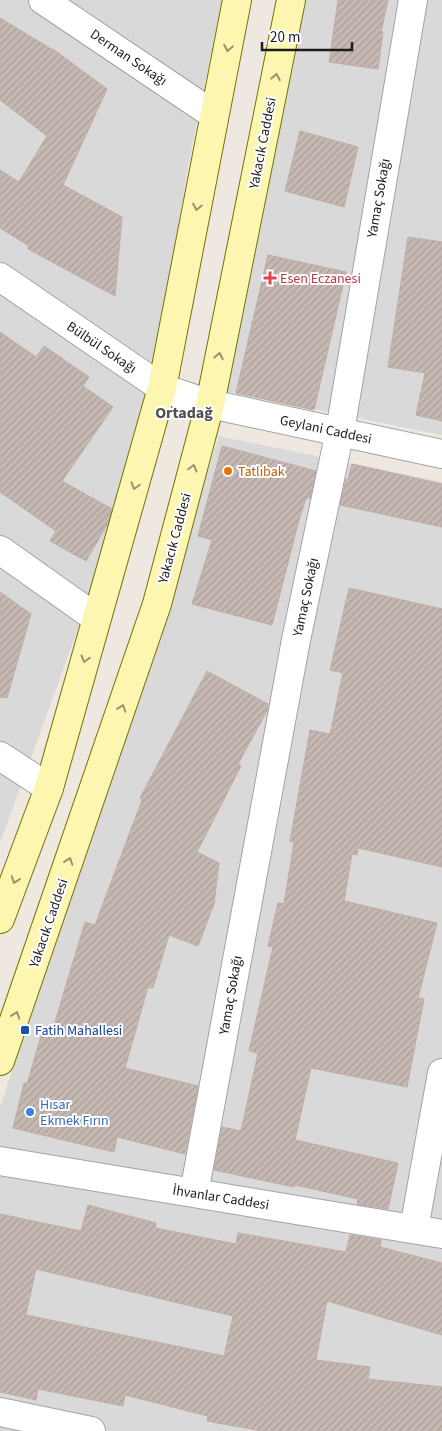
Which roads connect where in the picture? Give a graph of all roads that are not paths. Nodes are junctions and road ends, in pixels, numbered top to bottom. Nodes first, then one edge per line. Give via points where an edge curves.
1 (43, 0) edge
2 (237, 0) edge
3 (291, 0) edge
4 (413, 0) edge
5 (214, 115) junction
6 (0, 277) edge
7 (162, 388) junction
8 (210, 404) junction
9 (340, 432) junction
10 (442, 454) edge
11 (0, 550) edge
12 (96, 618) junction
13 (0, 756) edge
14 (48, 788) junction
15 (0, 919) edge
16 (0, 1061) edge
17 (442, 1073) edge
18 (0, 1161) edge
19 (194, 1192) junction
20 (414, 1229) junction
21 (442, 1234) edge
22 (0, 1412) edge
23 (91, 1431) edge

1 - 5 street, Derman Sokağı
2 -> 5 main road
8 -> 3 main road, Yakacık Caddesi
4 - 9 street, Yamaç Sokağı
5 -> 7 main road
6 - 7 street, Bülbül Sokağı
7 - 8 street, Bülbül Sokağı
7 -> 12 main road
8 - 9 street, Geylani Caddesi
16 -> 8 main road, Yakacık Caddesi via 157,604
9 - 10 street, Geylani Caddesi
9 - 19 street, Yamaç Sokağı via 292,660
11 - 12 street
12 -> 14 main road
13 - 14 street
14 -> 15 main road
17 - 20 street
18 - 19 street, İhvanlar Caddesi
19 - 20 street, İhvanlar Caddesi
20 - 21 street, İhvanlar Caddesi
22 - 23 street

